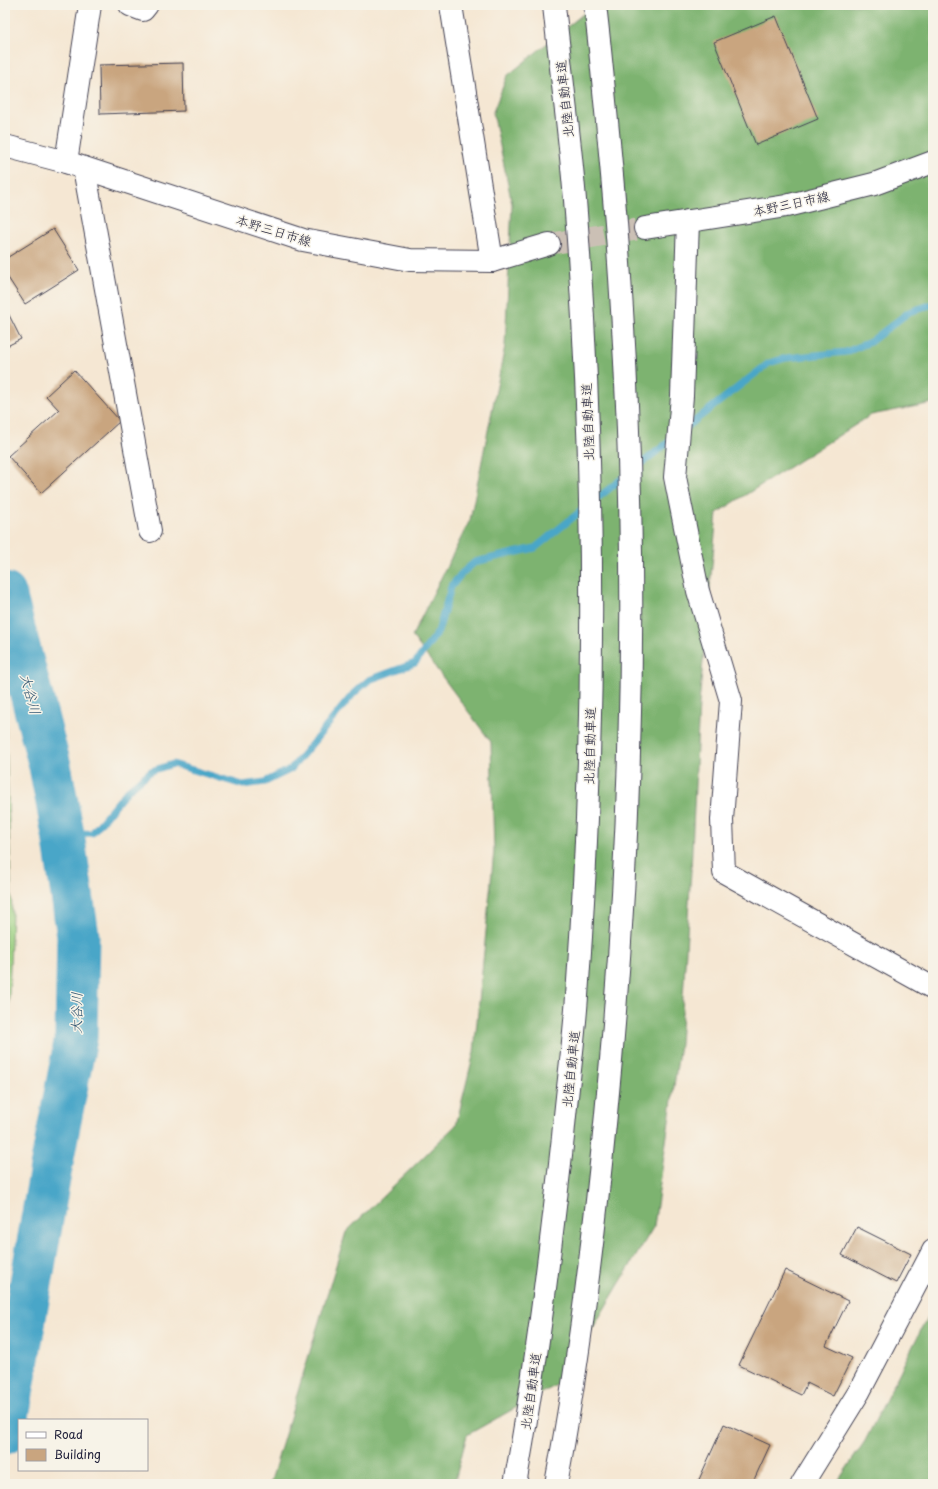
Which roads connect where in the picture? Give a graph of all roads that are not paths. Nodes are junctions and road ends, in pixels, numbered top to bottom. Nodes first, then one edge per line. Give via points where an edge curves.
1 (90, 5) edge
2 (130, 5) edge
3 (147, 5) edge
4 (451, 5) edge
5 (554, 5) edge
6 (595, 5) edge
7 (5, 146) edge
8 (933, 162) edge
9 (75, 165) junction
10 (688, 221) junction
11 (645, 228) tunnel mouth
12 (549, 244) tunnel mouth
13 (492, 262) junction
14 (150, 531) dead end
15 (933, 988) edge
16 (933, 1251) edge
17 (515, 1484) edge
18 (556, 1484) edge
19 (802, 1484) edge

1 - 9 main road
2 - 3 main road via 143,10
4 - 13 main road
5 - 17 main road, 北陸自動車道 via 576,211 588,410 591,613 588,802 577,997 554,1214 528,1413
6 - 18 main road via 616,212 628,411 632,606 628,804 616,1011 597,1206 570,1407
7 - 9 main road, 本野三日市線
8 - 10 main road, 本野三日市線 via 874,184 786,206
9 - 13 main road, 本野三日市線 via 303,240 410,260
9 - 14 main road
10 - 11 main road, 本野三日市線
10 - 15 main road via 682,396 675,477 698,591 731,701 722,820 724,872
12 - 13 main road, 本野三日市線
16 - 19 main road via 859,1392

